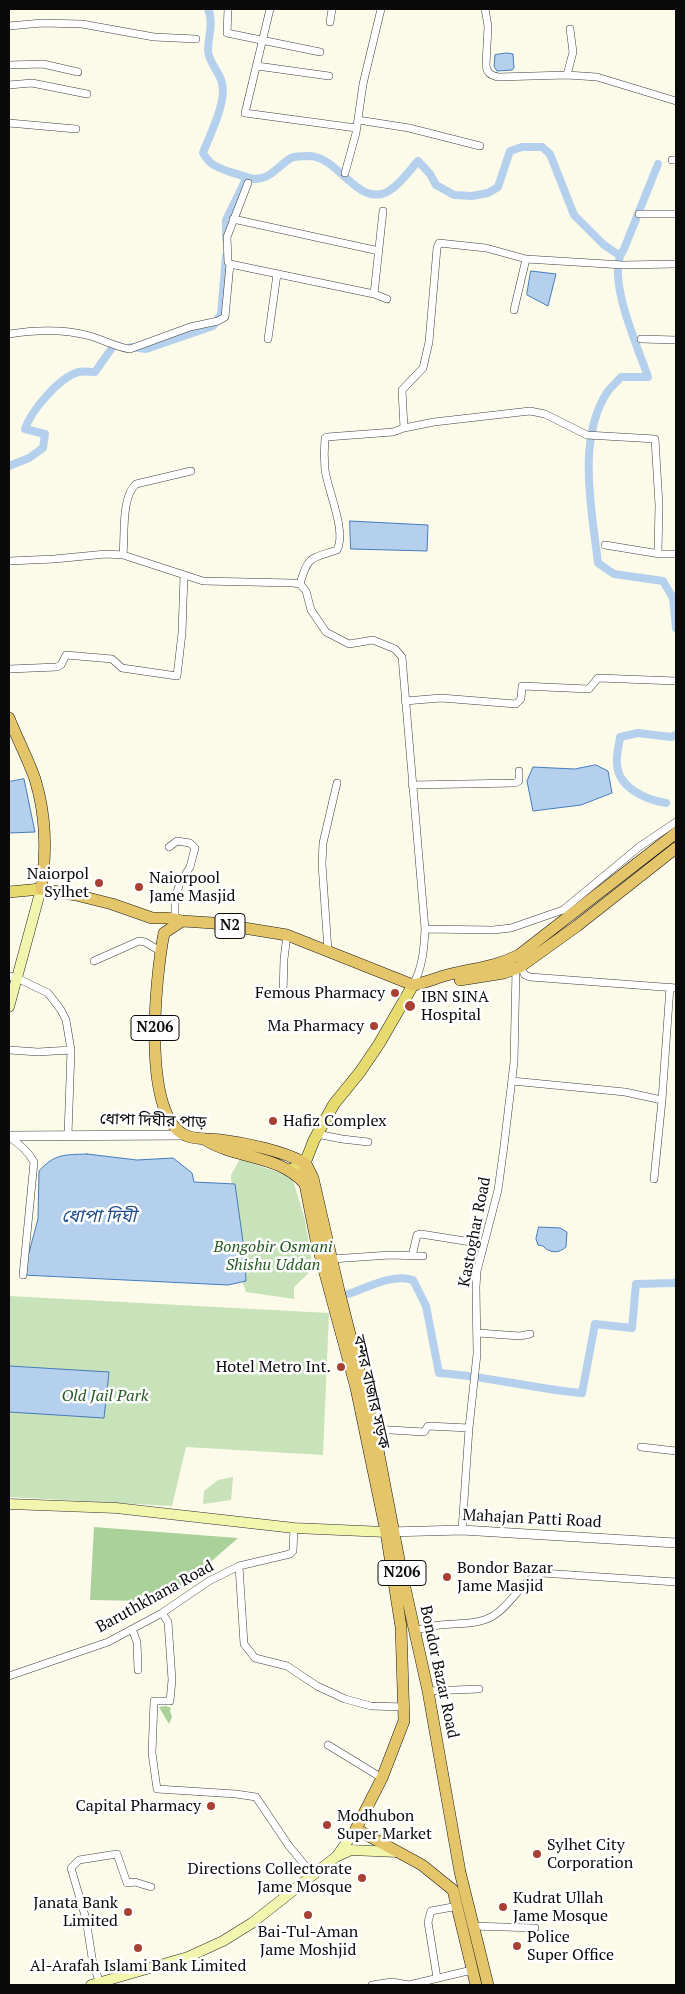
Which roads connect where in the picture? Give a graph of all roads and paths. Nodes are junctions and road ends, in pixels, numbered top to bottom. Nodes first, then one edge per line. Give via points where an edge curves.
1 (228, 9) edge
2 (270, 9) edge
3 (332, 9) edge
4 (381, 9) edge
5 (485, 9) edge
6 (330, 22) dead end
7 (9, 26) edge
8 (570, 29) dead end
9 (196, 39) dead end
10 (263, 41) junction
11 (320, 52) dead end
12 (9, 65) edge
13 (257, 66) junction
14 (78, 72) dead end
15 (567, 75) junction
16 (329, 76) dead end
17 (9, 84) edge
18 (87, 94) dead end
19 (676, 101) edge
20 (9, 123) edge
21 (357, 124) junction
22 (76, 129) dead end
23 (480, 146) dead end
24 (346, 173) dead end
25 (248, 183) dead end
26 (383, 212) dead end
27 (640, 214) dead end
28 (676, 214) edge
29 (233, 218) junction
30 (379, 251) junction
31 (526, 259) junction
32 (230, 264) junction
33 (676, 264) edge
34 (277, 274) junction
35 (374, 294) junction
36 (386, 299) dead end
37 (514, 310) dead end
38 (9, 334) edge
39 (268, 339) dead end
40 (641, 339) dead end
41 (676, 340) edge
42 (404, 428) junction
43 (191, 471) dead end
44 (605, 545) dead end
45 (658, 552) junction
46 (676, 554) edge
47 (123, 555) junction
48 (9, 561) edge
49 (184, 575) junction
50 (300, 584) junction
51 (9, 669) edge
52 (676, 681) edge
53 (405, 701) junction
54 (9, 718) edge
55 (519, 771) dead end
56 (337, 783) dead end
57 (412, 786) junction
58 (676, 822) edge
59 (676, 833) edge
60 (169, 847) dead end
61 (676, 848) edge
62 (41, 890) junction
63 (9, 892) edge
64 (152, 918) junction
65 (179, 920) junction
66 (425, 929) junction
67 (164, 933) junction
68 (287, 935) junction
69 (160, 951) junction
70 (328, 951) junction
71 (94, 961) dead end
72 (518, 968) junction
73 (13, 977) edge
74 (431, 982) junction
75 (413, 985) junction
76 (673, 987) edge
77 (282, 995) dead end
78 (9, 1007) edge
79 (9, 1050) edge
80 (71, 1050) junction
81 (512, 1081) junction
82 (662, 1100) junction
83 (318, 1134) junction
84 (68, 1135) junction
85 (186, 1135) junction
86 (9, 1136) edge
87 (204, 1139) junction
88 (368, 1142) dead end
89 (311, 1147) junction
90 (291, 1156) junction
91 (305, 1163) junction
92 (290, 1170) junction
93 (654, 1178) dead end
94 (305, 1184) junction
95 (471, 1242) dead end
96 (412, 1256) junction
97 (423, 1256) dead end
98 (332, 1259) junction
99 (23, 1275) dead end
100 (478, 1333) junction
101 (530, 1334) dead end
102 (469, 1428) junction
103 (374, 1429) junction
104 (641, 1447) dead end
105 (676, 1451) edge
106 (9, 1504) edge
107 (294, 1528) junction
108 (462, 1530) junction
109 (390, 1532) junction
110 (676, 1543) edge
111 (239, 1566) junction
112 (676, 1582) edge
113 (162, 1613) junction
114 (132, 1629) junction
115 (414, 1630) junction
116 (138, 1670) dead end
117 (9, 1676) edge
118 (479, 1689) dead end
119 (428, 1690) junction
120 (405, 1708) junction
121 (328, 1745) dead end
122 (382, 1778) junction
123 (356, 1829) junction
124 (400, 1852) junction
125 (337, 1856) junction
126 (313, 1875) junction
127 (151, 1887) dead end
128 (458, 1906) junction
129 (472, 1926) junction
130 (535, 1928) dead end
131 (472, 1970) junction
132 (437, 1978) junction
133 (96, 1984) edge
134 (372, 1985) edge
135 (476, 1985) edge
136 (488, 1985) edge

1 - 10 street via 226,33
2 - 10 street
3 - 6 street
4 - 21 street
5 - 15 street via 488,26 486,65 491,76
7 - 9 street via 82,24 154,37
8 - 15 street via 573,52
10 - 11 street
10 - 13 street
12 - 14 street via 43,64
13 - 16 street
13 - 21 street via 246,114
15 - 19 street via 597,77
17 - 18 street via 32,84
20 - 22 street
21 - 23 street via 409,128
21 - 24 street
25 - 29 street
26 - 30 street
27 - 28 street
29 - 30 street
29 - 32 street via 227,237
30 - 35 street
31 - 33 street via 623,265
31 - 37 street
31 - 42 street via 486,248 439,243 429,342 423,368 402,390
32 - 34 street
32 - 38 street via 225,317 130,349 73,333 31,331
34 - 35 street
34 - 39 street
35 - 36 street
40 - 41 street
42 - 45 street via 530,411 544,414 587,435 655,440
42 - 50 street via 393,432 325,438 326,471 340,545 337,550 310,560
43 - 47 street via 136,484 131,489 126,500
44 - 45 street
45 - 46 street
47 - 48 street
47 - 49 street
49 - 50 street via 203,581
49 - 51 street via 177,676 133,671 122,668 112,659 66,654 61,665 56,667
50 - 53 street via 311,610 326,632 349,644 373,640 399,652
52 - 53 street via 598,678 589,689 522,686 516,704 441,698
53 - 57 street
54 - 62 highway via 34,777 42,806 45,862
55 - 57 street via 519,781 515,783
56 - 70 street via 323,843
57 - 66 street
58 - 66 street via 639,847 563,910 511,928
59 - 74 highway via 519,955 500,964
60 - 65 street via 177,841 190,843 195,848 175,898
61 - 72 highway
62 - 63 main road
62 - 64 highway, N2 via 112,904
62 - 73 main road
64 - 65 highway, N2
64 - 67 highway
65 - 67 highway
65 - 68 highway, N2
66 - 75 street via 424,956
67 - 69 highway, N206
68 - 70 highway, N2
68 - 77 street
69 - 71 street via 139,941
69 - 85 highway, N206 via 155,1042 159,1091 163,1109 172,1124
70 - 75 highway, N2
72 - 74 highway
72 - 76 street via 530,977
72 - 81 street, Kastoghar Road
73 - 78 main road
73 - 80 street via 48,993 66,1020
74 - 75 highway
75 - 83 main road, বন্দর বাজার সড়ক via 380,1044 334,1104
76 - 82 street
79 - 80 street
80 - 84 street
81 - 82 street via 625,1092
81 - 100 street, Kastoghar Road via 498,1190 478,1271
82 - 93 street
83 - 88 street
83 - 89 main road, বন্দর বাজার সড়ক
84 - 85 street, ধোপা দিঘীর পাড়
84 - 86 street, ধোপা দিঘীর পাড়
85 - 87 highway, ধোপা দিঘীর পাড়
86 - 99 street via 30,1154 34,1162
87 - 90 highway, ধোপা দিঘীর পাড়
87 - 92 highway via 218,1148
89 - 90 main road
89 - 91 main road, বন্দর বাজার সড়ক
90 - 91 highway, ধোপা দিঘীর পাড়
91 - 92 main road
91 - 94 highway, বন্দর বাজার সড়ক / N206
91 - 98 highway, Bondor Bazar Road / N206 via 313,1178
92 - 94 highway
94 - 109 highway, বন্দর বাজার সড়ক / N206
95 - 96 street via 416,1235
96 - 97 street
96 - 98 street
98 - 103 highway, Bondor Bazar Road / N206
100 - 101 street
100 - 102 street, Kastoghar Road
102 - 103 street via 428,1426 424,1432
102 - 108 street, Kastoghar Road
103 - 109 highway, Bondor Bazar Road / N206
104 - 105 street
106 - 107 main road via 116,1508
107 - 109 main road
107 - 111 street, Baruthkhana Road via 293,1551 290,1554
108 - 109 street, Mahajan Patti Road
108 - 110 street, Mahajan Patti Road
109 - 115 highway, Bondor Bazar Road / N206
109 - 120 highway, বন্দর বাজার সড়ক / N206 via 401,1626
111 - 113 street, Baruthkhana Road via 209,1581
111 - 120 street via 244,1644 255,1658 287,1666 317,1686 345,1699 371,1706
112 - 115 street via 542,1573 527,1582 494,1616 476,1622
113 - 114 street, Baruthkhana Road
113 - 126 street via 168,1622 172,1680 170,1701 154,1701 152,1753 157,1789 254,1796
114 - 116 street via 138,1642
114 - 117 street, Baruthkhana Road via 108,1642
115 - 119 highway, Bondor Bazar Road / N206
118 - 119 street
119 - 129 highway, Bondor Bazar Road / N206
120 - 122 highway, বন্দর বাজার সড়ক / N206 via 404,1721
121 - 122 street
122 - 123 highway, বন্দর বাজার সড়ক / N206
123 - 124 highway
123 - 125 main road
124 - 125 main road via 351,1850
124 - 128 highway via 453,1890
125 - 126 main road
126 - 133 main road via 252,1923 223,1941 188,1957
127 - 133 street via 127,1883 117,1854 79,1860 71,1868 86,1919
128 - 131 highway
128 - 132 street via 431,1911 429,1915
129 - 130 street
129 - 136 highway, Bondor Bazar Road / N206
131 - 132 street
131 - 135 highway
132 - 134 street via 409,1985 392,1982

